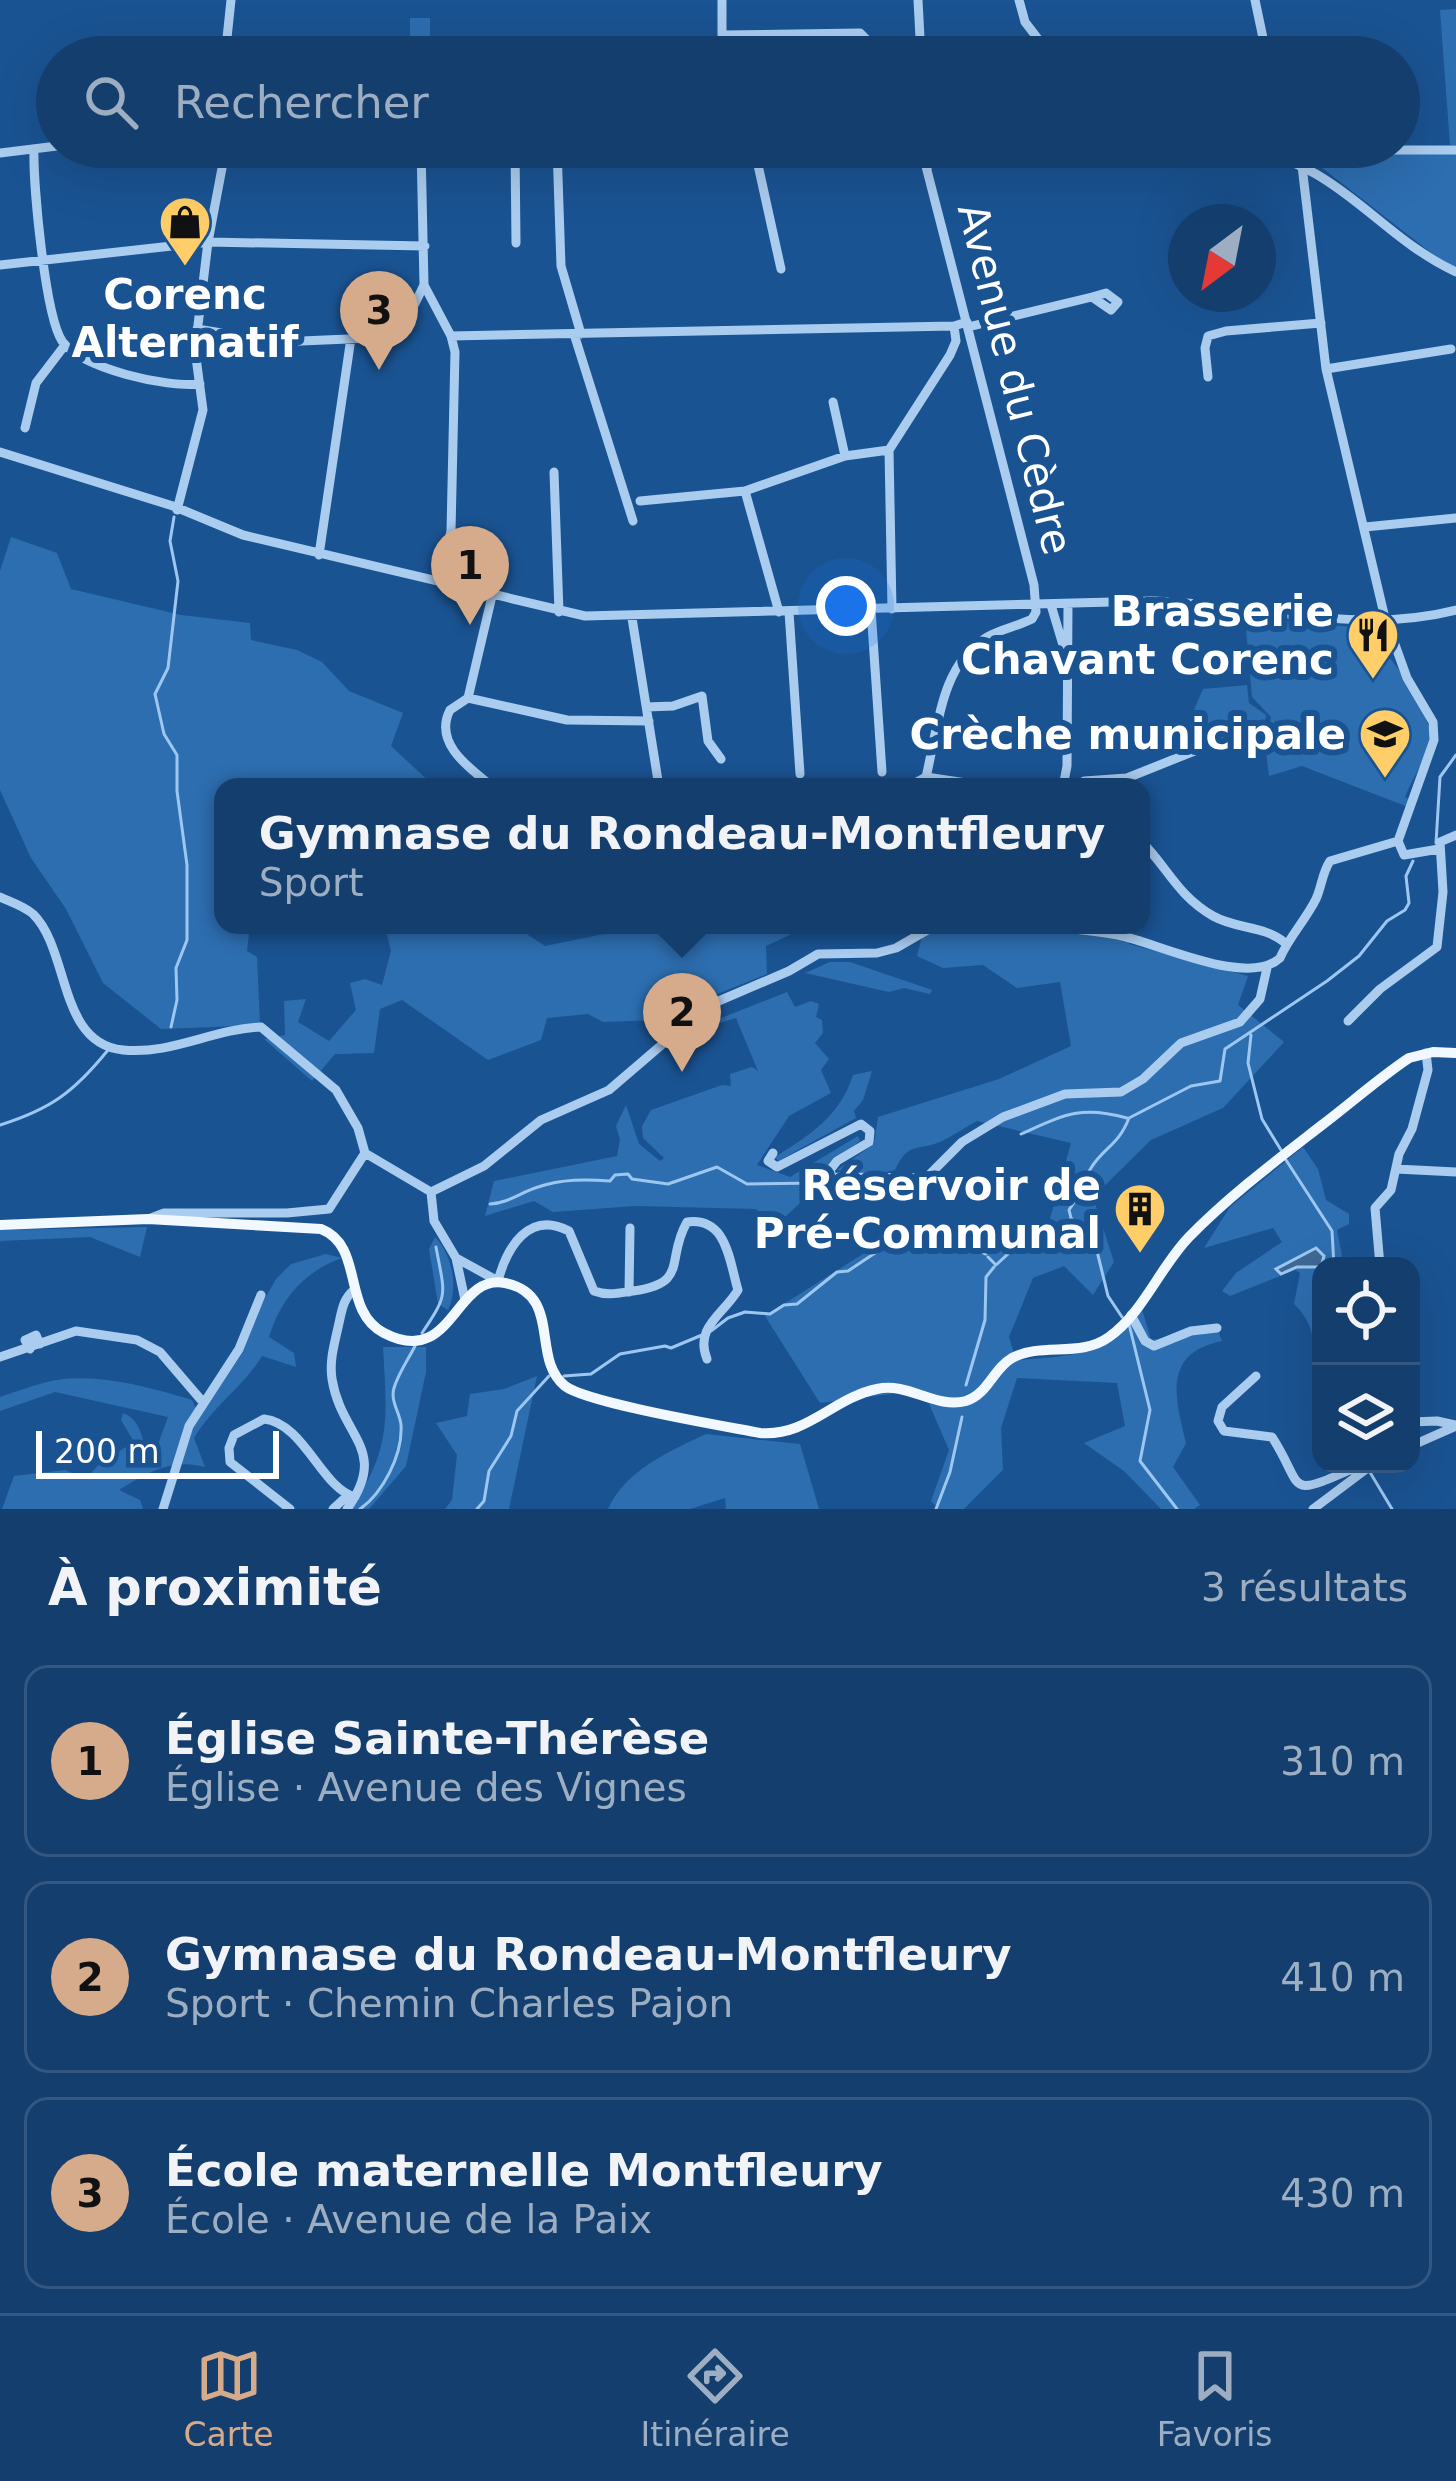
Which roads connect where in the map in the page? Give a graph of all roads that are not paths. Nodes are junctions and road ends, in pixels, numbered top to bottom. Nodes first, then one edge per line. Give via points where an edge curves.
1 (231, 0) edge
2 (722, 0) edge
3 (918, 0) edge
4 (1019, 0) edge
5 (1255, 0) edge
6 (722, 35) joint
7 (227, 36) edge
8 (863, 36) edge
9 (920, 36) edge
10 (1036, 36) edge
11 (1263, 36) edge
12 (34, 149) joint
13 (1456, 150) edge
14 (1420, 151) edge
15 (0, 153) edge
16 (36, 168) edge
17 (36, 168) edge
18 (222, 168) edge
19 (422, 168) edge
20 (515, 168) edge
21 (557, 168) edge
22 (759, 168) edge
23 (927, 168) edge
24 (1302, 168) edge
25 (1306, 168) edge
26 (1314, 168) edge
27 (208, 242) junction
28 (516, 243) dead end
29 (425, 246) junction
30 (1431, 259) junction
31 (46, 260) junction
32 (0, 265) edge
33 (781, 269) dead end
34 (1456, 272) edge
35 (424, 285) junction
36 (418, 296) junction
37 (432, 297) junction
38 (1092, 297) dead end
39 (1321, 323) junction
40 (967, 324) junction
41 (953, 326) junction
42 (197, 329) junction
43 (578, 334) junction
44 (452, 336) junction
45 (351, 338) junction
46 (65, 345) junction
47 (1451, 349) dead end
48 (1326, 369) junction
49 (1208, 377) dead end
50 (200, 384) junction
51 (833, 402) dead end
52 (25, 428) dead end
53 (889, 450) junction
54 (0, 454) edge
55 (845, 456) junction
56 (554, 472) dead end
57 (745, 490) junction
58 (640, 501) dead end
59 (177, 510) junction
60 (1456, 518) edge
61 (633, 521) dead end
62 (1365, 527) junction
63 (319, 554) junction
64 (439, 583) junction
65 (492, 596) junction
66 (1068, 604) junction
67 (1036, 605) junction
68 (1051, 605) junction
69 (871, 609) junction
70 (892, 609) junction
71 (1456, 610) edge
72 (559, 612) junction
73 (784, 612) junction
74 (632, 618) junction
75 (1387, 622) junction
76 (1065, 650) junction
77 (468, 698) junction
78 (646, 707) junction
79 (649, 721) junction
80 (1197, 750) dead end
81 (721, 759) dead end
82 (1067, 766) junction
83 (882, 772) dead end
84 (800, 774) dead end
85 (926, 777) joint
86 (483, 778) edge
87 (658, 778) edge
88 (933, 778) edge
89 (1065, 778) edge
90 (1079, 778) edge
91 (1127, 778) edge
92 (1456, 835) edge
93 (1398, 841) junction
94 (1439, 849) junction
95 (1150, 853) edge
96 (0, 897) edge
97 (920, 934) edge
98 (1109, 934) edge
99 (1284, 942) junction
100 (1267, 968) junction
101 (1348, 1021) dead end
102 (1426, 1053) junction
103 (1456, 1053) edge
104 (773, 1153) dead end
105 (365, 1154) junction
106 (1396, 1169) junction
107 (1456, 1172) edge
108 (431, 1192) junction
109 (148, 1219) junction
110 (0, 1225) edge
111 (630, 1228) dead end
112 (1379, 1257) edge
113 (456, 1258) junction
114 (498, 1281) junction
115 (354, 1290) junction
116 (629, 1292) junction
117 (261, 1295) dead end
118 (465, 1300) junction
119 (1128, 1320) junction
120 (1217, 1328) dead end
121 (0, 1357) edge
122 (707, 1359) dead end
123 (1256, 1376) dead end
124 (202, 1401) junction
125 (1420, 1422) edge
126 (1456, 1426) edge
127 (1420, 1442) edge
128 (1361, 1473) edge
129 (1358, 1475) junction
130 (351, 1496) junction
131 (163, 1509) edge
132 (290, 1509) edge
133 (333, 1509) edge
134 (346, 1509) edge
135 (1313, 1509) edge

1 - 7 street
2 - 6 street
3 - 9 street
4 - 10 street
5 - 11 street
6 - 8 street
12 - 15 street
12 - 17 street
13 - 14 street
16 - 31 street
18 - 27 street
19 - 29 street
20 - 28 street
21 - 43 street via 561,266
22 - 33 street
23 - 40 street, Avenue du Cèdre
24 - 39 street
25 - 30 street
26 - 30 street via 1353,190
27 - 29 street
27 - 31 street
27 - 42 street
29 - 35 street
30 - 34 street
31 - 32 street
31 - 46 street via 52,316
35 - 36 street
35 - 37 street
36 - 37 street
36 - 45 street via 395,337
37 - 44 street
38 - 40 street
39 - 48 street
39 - 49 street via 1208,336
40 - 41 street
40 - 67 street, Avenue du Cèdre
41 - 43 street
41 - 53 street via 950,356
42 - 45 street via 278,342
42 - 50 street
43 - 44 street
43 - 61 street
44 - 64 street via 448,540
45 - 63 street
46 - 50 street via 97,365
46 - 52 street via 37,383
47 - 48 street
48 - 62 street
50 - 59 street via 200,430
51 - 55 street
53 - 55 street
53 - 70 street
54 - 59 street
55 - 57 street
56 - 72 street
57 - 58 street
57 - 73 street
59 - 63 street
60 - 62 street
62 - 75 street
63 - 64 street
64 - 65 street
65 - 72 street
65 - 77 street
66 - 68 street
66 - 75 street via 1194,602
66 - 76 street
67 - 68 street
67 - 70 street
67 - 85 street via 1032,619 988,636 953,674
68 - 76 street
69 - 70 street
69 - 73 street
69 - 83 street
71 - 75 street
72 - 74 street
73 - 74 street
73 - 84 street
74 - 78 street
75 - 93 street via 1435,740
76 - 82 street
77 - 79 street via 567,720
77 - 86 street via 450,710 444,733
78 - 79 street
78 - 81 street via 703,696 708,741
79 - 87 street
80 - 91 street
82 - 89 street
82 - 90 street
85 - 88 street
92 - 94 street
93 - 94 street via 1404,855
93 - 99 street via 1330,861 1317,897
94 - 101 street via 1437,947
95 - 99 street via 1197,905
96 - 105 street via 40,922 69,998 100,1042 121,1050 175,1047 261,1028 336,1090
97 - 108 street via 877,953 818,954 707,1006 608,1090 541,1120 495,1159
98 - 100 street via 1239,969
99 - 100 street
100 - 104 street via 1260,999 1240,1022 1181,1043 1121,1092 1065,1094 1003,1117 926,1178 832,1177 837,1161 869,1142 861,1124 777,1167 768,1161
102 - 103 main road
102 - 106 street via 1421,1101
102 - 119 main road via 1400,1064 1217,1211 1169,1259
105 - 108 street
105 - 109 street via 328,1209
106 - 107 street
106 - 112 street via 1375,1208
108 - 113 street via 434,1221
109 - 110 main road
109 - 115 main road via 330,1232 344,1249
111 - 116 street
113 - 114 street
113 - 118 street
114 - 116 street via 522,1234 553,1224 569,1231 594,1291
114 - 118 main road
114 - 119 main road via 537,1303 554,1371 571,1389 773,1435 879,1388 945,1402 973,1399 1018,1355 1094,1346
115 - 118 main road via 376,1328 415,1340 444,1328
115 - 130 street via 345,1298 331,1359 337,1401 367,1471
116 - 122 street via 660,1287 674,1274 687,1222 715,1227 738,1290 706,1330
117 - 124 street via 239,1349
119 - 120 street via 1154,1346
121 - 124 street via 76,1331 137,1340 160,1352
123 - 129 street via 1222,1407 1224,1431 1273,1437 1300,1485 1352,1469
124 - 131 street
125 - 126 street
126 - 127 street
128 - 129 street
129 - 135 street
130 - 132 street via 278,1423 264,1419 234,1435 230,1462
130 - 133 street
130 - 134 street

